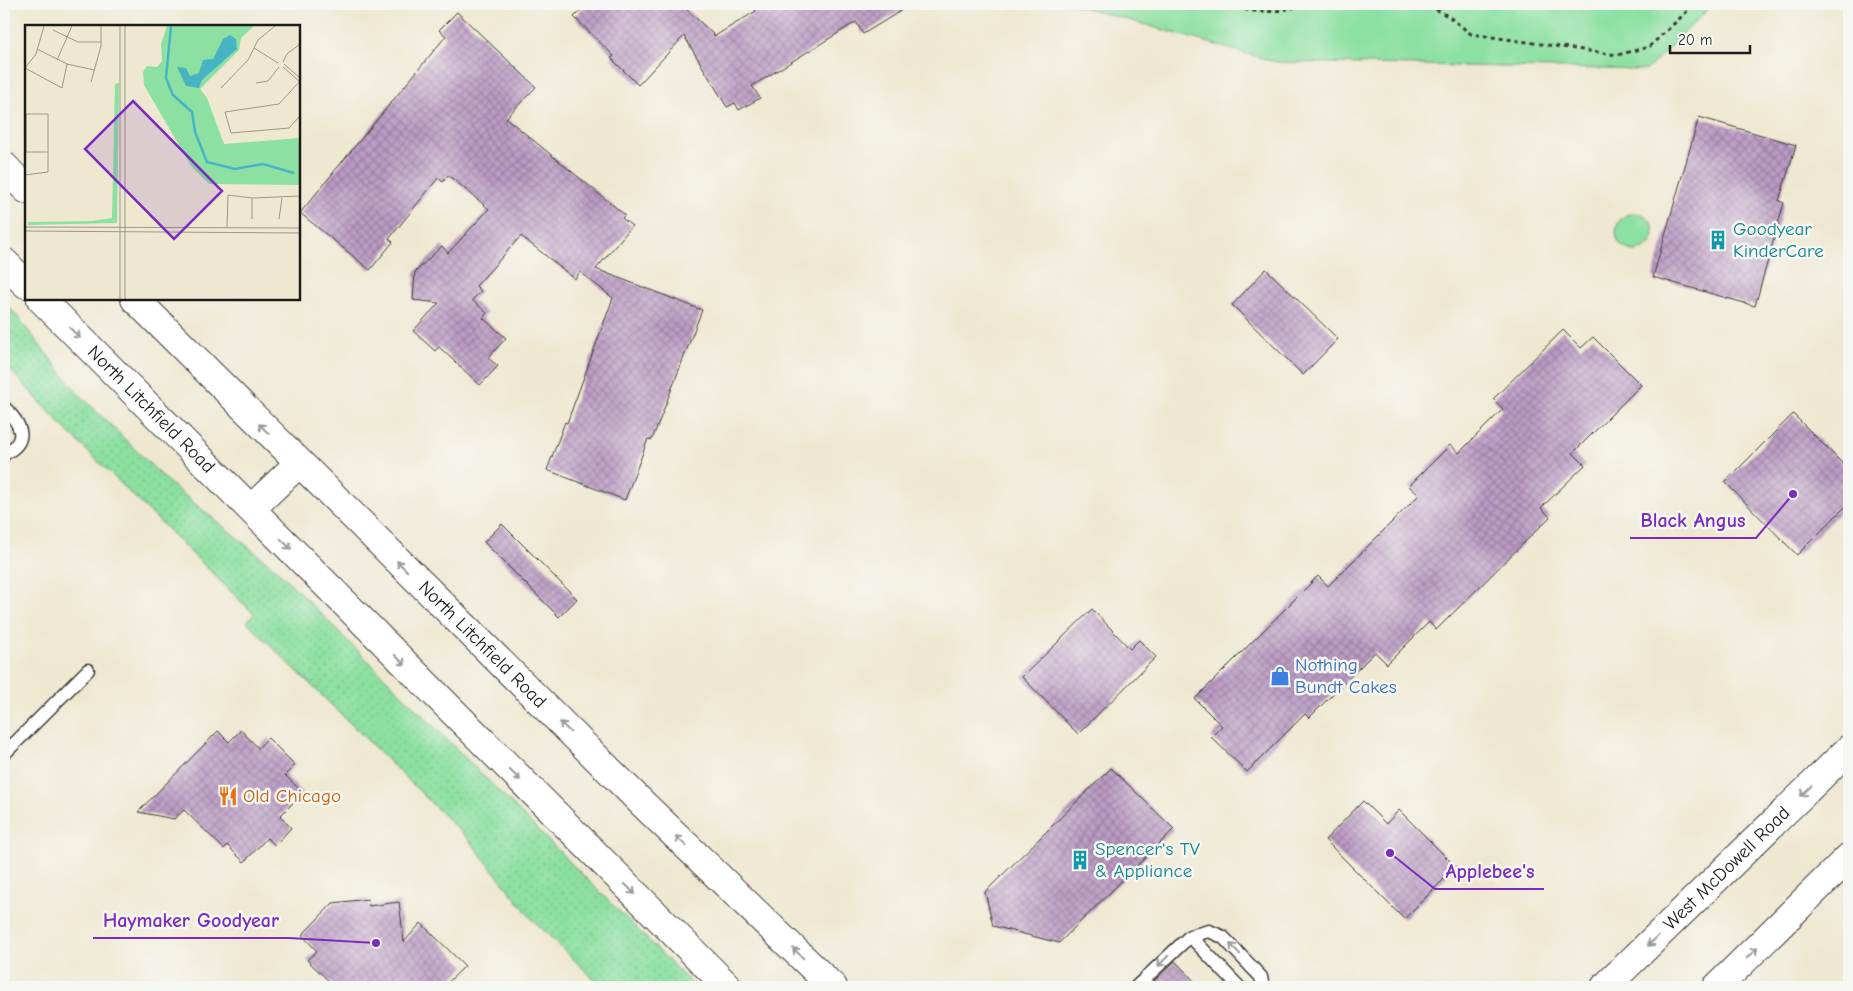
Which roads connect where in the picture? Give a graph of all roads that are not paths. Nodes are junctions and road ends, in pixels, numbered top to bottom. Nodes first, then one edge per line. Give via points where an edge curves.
1 (4, 166) edge
2 (25, 188) edge
3 (4, 262) edge
4 (25, 283) edge
5 (42, 300) edge
6 (136, 300) edge
7 (4, 407) edge
8 (4, 454) edge
9 (299, 464) junction
10 (251, 510) junction
11 (88, 670) dead end
12 (4, 754) edge
13 (1847, 757) edge
14 (1849, 857) edge
15 (1190, 936) junction
16 (728, 987) edge
17 (833, 987) edge
18 (1136, 987) edge
19 (1239, 987) edge
20 (1263, 987) edge
21 (1606, 987) edge
22 (1717, 987) edge

1 - 2 main road
3 - 4 main road
5 -> 10 main road, North Litchfield Road
9 -> 6 main road, North Litchfield Road
7 - 8 lane via 18,421 20,430 20,440
9 - 10 main road
17 -> 9 main road, North Litchfield Road
10 -> 16 main road, North Litchfield Road
11 - 12 lane
13 -> 21 main road, West McDowell Road
22 -> 14 main road
15 -> 18 lane
15 - 19 lane
20 -> 15 lane via 1261,977 1223,937 1209,931

